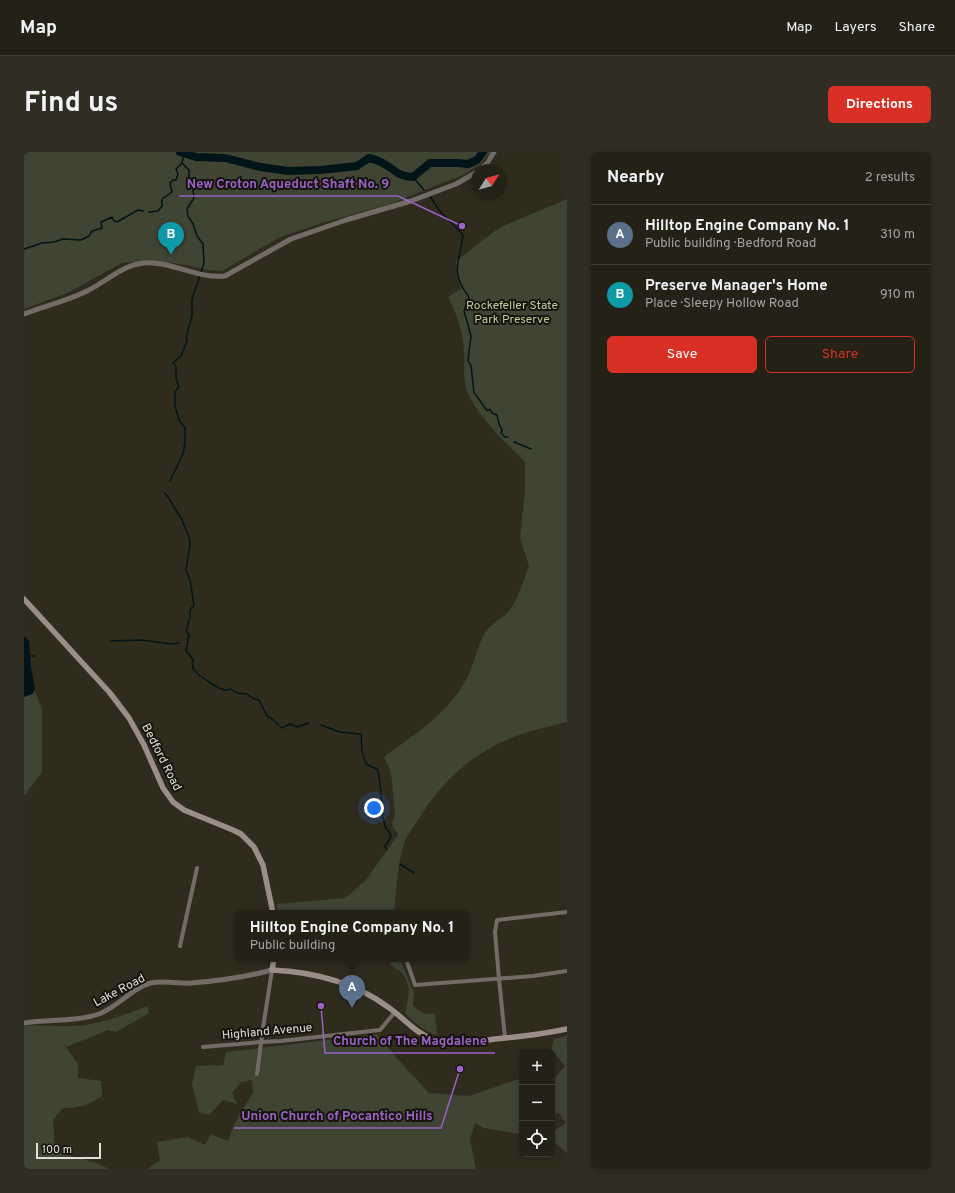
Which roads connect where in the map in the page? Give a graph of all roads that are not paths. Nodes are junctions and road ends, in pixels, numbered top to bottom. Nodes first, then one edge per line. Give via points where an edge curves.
1 (494, 152) edge
2 (486, 164) edge
3 (471, 175) edge
4 (24, 314) edge
5 (24, 599) edge
6 (196, 868) dead end
7 (272, 910) edge
8 (567, 912) edge
9 (180, 946) dead end
10 (273, 962) edge
11 (407, 962) edge
12 (272, 970) junction
13 (567, 971) edge
14 (499, 979) junction
15 (395, 1012) junction
16 (24, 1023) edge
17 (567, 1029) edge
18 (505, 1038) junction
19 (261, 1042) junction
20 (203, 1047) dead end
21 (257, 1074) dead end

1 - 2 street
3 - 4 street via 456,184 411,201 292,239 225,276 216,277 166,265 138,264 88,290
5 - 7 main road, Bedford Road via 110,693 129,718 163,788 173,802 184,810 241,834 254,847 263,865
6 - 9 street
8 - 14 street via 497,920 495,932
10 - 12 main road
11 - 14 street via 415,985
12 - 15 main road via 306,973 342,982 366,993
12 - 16 street, Lake Road via 200,982 152,983 99,1014
12 - 19 street
13 - 14 street
14 - 18 street
15 - 18 main road via 417,1031 443,1042 464,1043
15 - 19 street, Highland Avenue via 380,1030
17 - 18 main road
19 - 20 street, Highland Avenue
19 - 21 street

